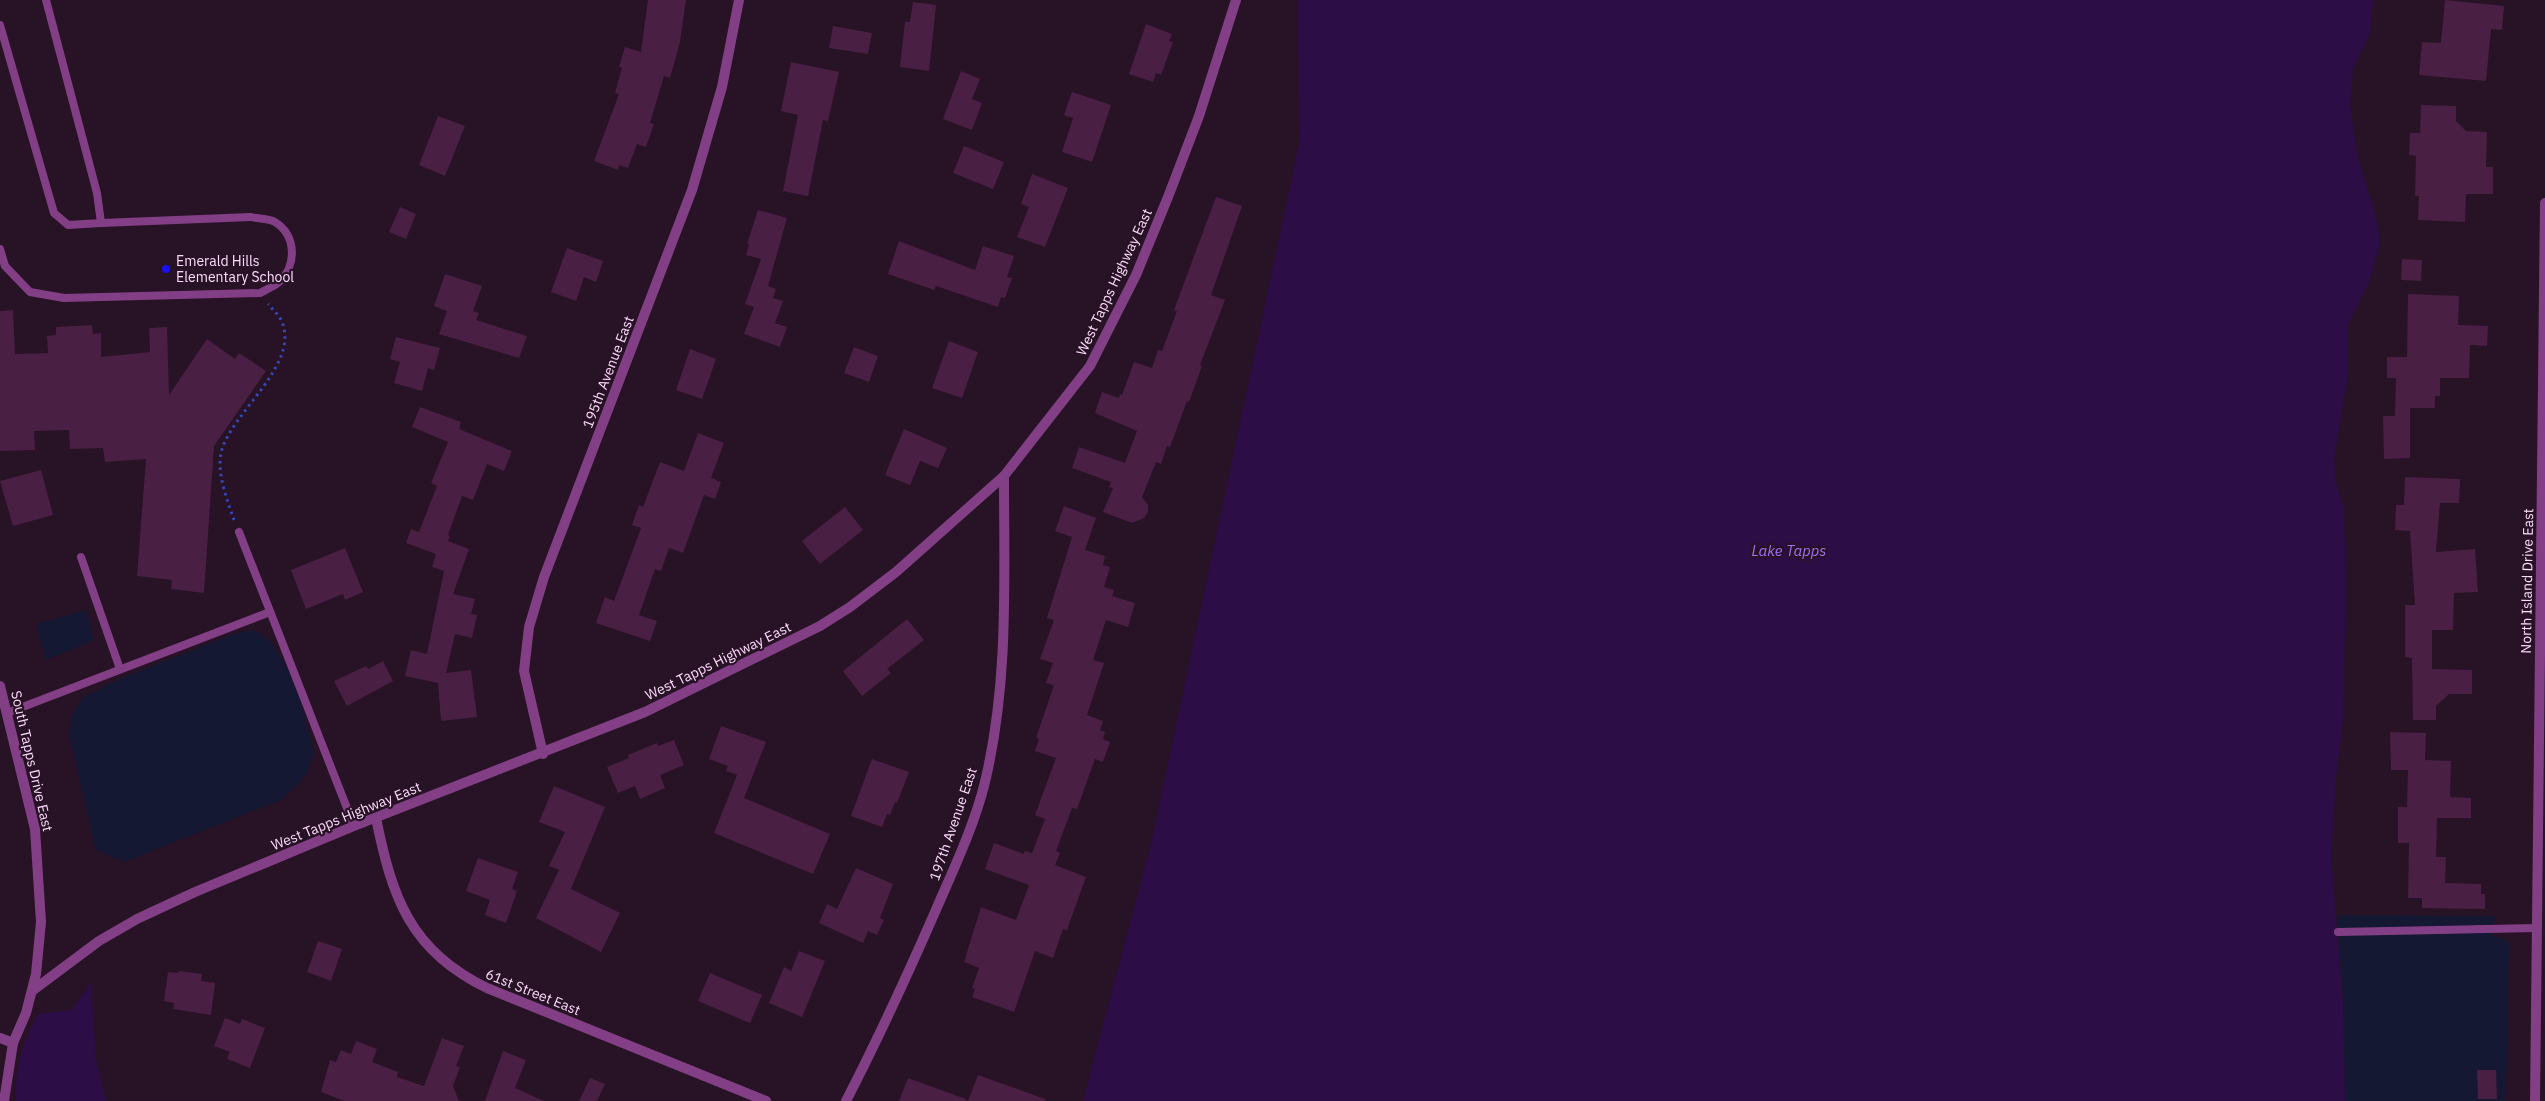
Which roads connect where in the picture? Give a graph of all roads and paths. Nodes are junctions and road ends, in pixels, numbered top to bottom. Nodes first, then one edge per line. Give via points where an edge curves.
1 (46, 0) edge
2 (740, 0) edge
3 (1236, 0) edge
4 (0, 25) edge
5 (2545, 203) edge
6 (101, 224) junction
7 (0, 249) edge
8 (260, 293) junction
9 (1004, 476) junction
10 (239, 532) joint
11 (81, 557) dead end
12 (270, 612) junction
13 (120, 669) junction
14 (0, 686) edge
15 (7, 713) junction
16 (543, 754) junction
17 (376, 818) junction
18 (354, 826) junction
19 (2537, 928) junction
20 (2338, 932) dead end
21 (2541, 960) edge
22 (32, 991) junction
23 (0, 1038) edge
24 (13, 1043) junction
25 (4, 1101) edge
26 (766, 1101) edge
27 (846, 1101) edge
28 (2535, 1101) edge

1 - 6 lane via 97,193
2 - 16 street, 195th Avenue East via 722,87 692,190 544,577 529,627 524,671
3 - 9 street, West Tapps Highway East via 1200,116 1136,275 1090,366
4 - 6 lane via 54,213 68,225
5 - 19 street, North Island Drive East
6 - 8 lane via 251,217 274,221 287,233 294,251 288,269 278,283
7 - 8 lane via 5,266 30,292 64,298
8 - 10 path via 282,322 285,333 278,362 230,433 221,454 220,466 228,501
9 - 16 street, West Tapps Highway East via 896,572 820,626 645,712
9 - 27 street, 197th Avenue East via 1004,652 985,783 959,857
10 - 12 lane
11 - 13 lane
12 - 13 lane
12 - 18 lane
13 - 15 lane
14 - 15 street, South Tapps Drive East
15 - 22 street, South Tapps Drive East via 35,829 41,922
16 - 17 street, West Tapps Highway East
17 - 18 street, West Tapps Highway East
17 - 26 street, 61st Street East via 385,862 412,927 426,946 453,968 487,988
18 - 22 street, West Tapps Highway East via 137,919 99,941
19 - 20 lane
19 - 21 street, North Island Drive East
21 - 28 street, North Island Drive East
22 - 24 street
23 - 24 street
24 - 25 street

